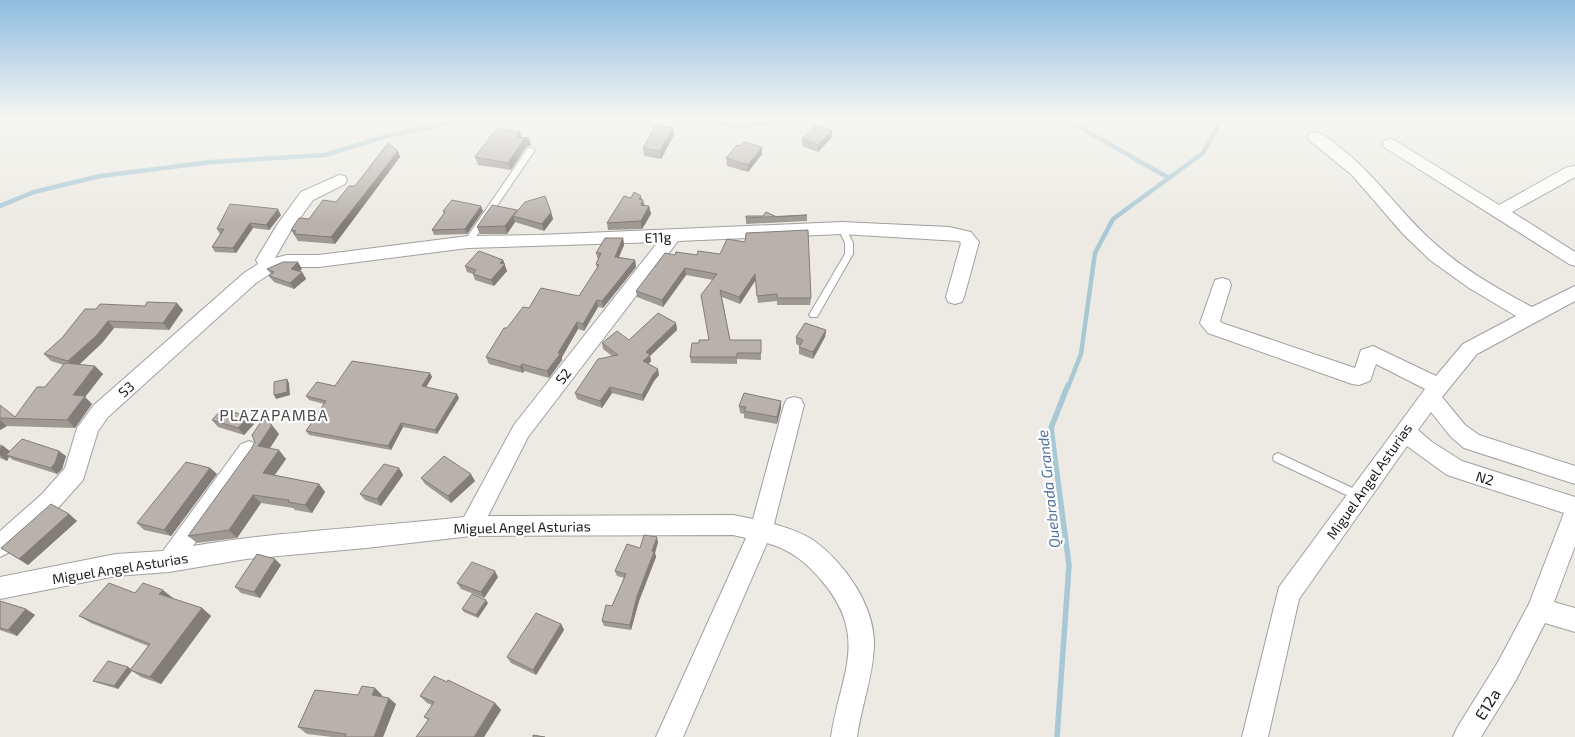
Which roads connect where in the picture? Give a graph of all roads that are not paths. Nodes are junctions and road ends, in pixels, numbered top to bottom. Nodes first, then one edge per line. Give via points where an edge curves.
1 (529, 153) edge
2 (1339, 153) edge
3 (1405, 153) edge
4 (1572, 171) dead end
5 (339, 180) dead end
6 (1499, 212) junction
7 (842, 228) junction
8 (672, 236) junction
9 (468, 242) junction
10 (1575, 260) edge
11 (278, 264) junction
12 (1222, 285) dead end
13 (1575, 293) edge
14 (955, 297) dead end
15 (814, 315) dead end
16 (1532, 316) junction
17 (1434, 392) junction
18 (794, 405) dead end
19 (1405, 431) junction
20 (249, 450) edge
21 (1278, 458) dead end
22 (1575, 475) edge
23 (1359, 496) junction
24 (1575, 507) edge
25 (1575, 515) edge
26 (471, 526) junction
27 (761, 530) junction
28 (0, 546) edge
29 (169, 561) junction
30 (0, 588) edge
31 (1539, 610) junction
32 (1575, 620) edge
33 (669, 737) edge
34 (844, 737) edge
35 (1255, 737) edge
36 (1466, 737) edge

1 - 9 lane
2 - 16 street via 1404,224 1449,266 1480,288
3 - 6 street
4 - 6 street
5 - 11 street via 308,196 270,248 265,260
6 - 10 street
7 - 8 street, E11g
7 - 14 street, E11g via 965,236 970,242
7 - 15 lane via 849,243 849,254
8 - 9 street, E11g
8 - 26 street, S2 via 521,431
9 - 11 street, E11g
11 - 28 street, S3 via 250,278 101,411 88,428 75,473 50,501
12 - 17 street via 1210,322 1215,328 1358,377 1363,375 1368,354 1372,354
13 - 16 street, Miguel Angel Asturias
16 - 17 street, Miguel Angel Asturias via 1470,349
17 - 19 street, Miguel Angel Asturias
17 - 22 street, N2 via 1458,431 1472,442
18 - 27 street
19 - 23 street, Miguel Angel Asturias
19 - 24 street, N2 via 1455,468
20 - 29 street
21 - 23 lane
23 - 35 street, Miguel Angel Asturias via 1288,595
25 - 31 street
26 - 27 street, Miguel Angel Asturias via 733,525
26 - 29 street, Miguel Angel Asturias via 246,548
27 - 33 street
27 - 34 street, Miguel Angel Asturias via 797,543 820,560 843,589 859,621 862,649
29 - 30 street, Miguel Angel Asturias via 116,565
31 - 32 street
31 - 36 street, E12a via 1507,671

